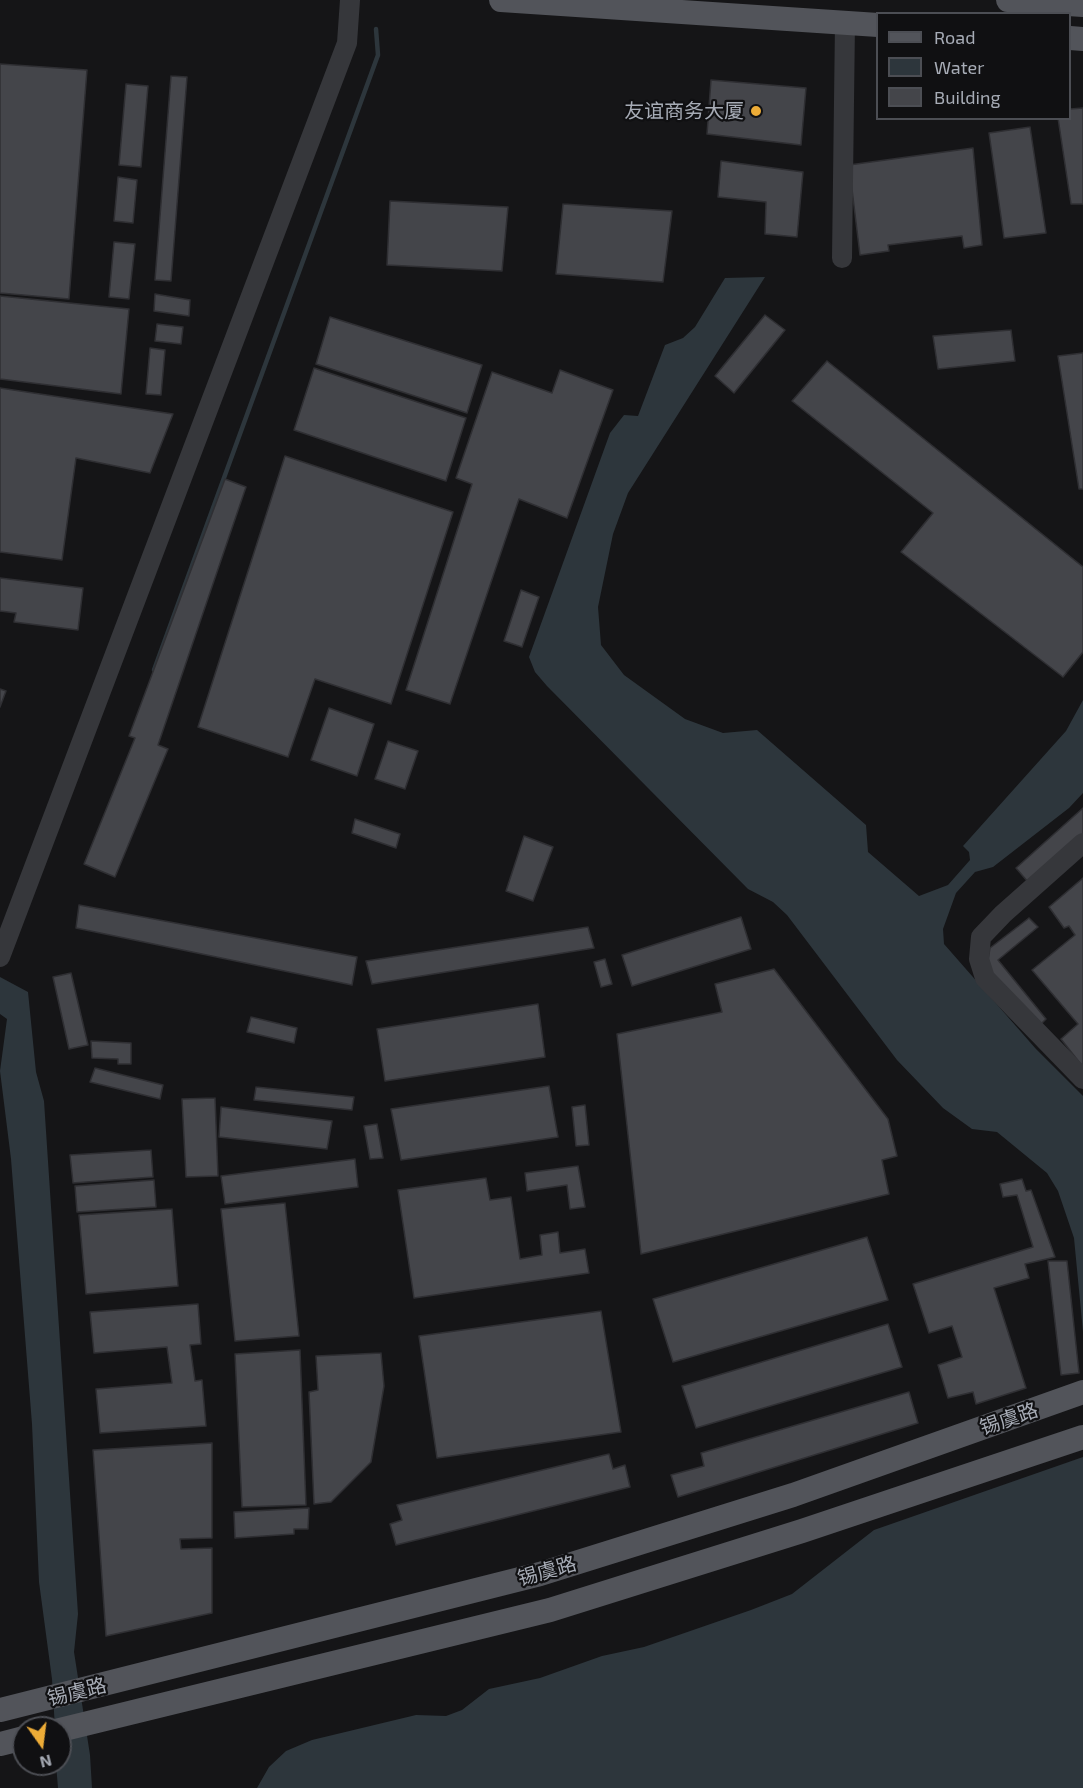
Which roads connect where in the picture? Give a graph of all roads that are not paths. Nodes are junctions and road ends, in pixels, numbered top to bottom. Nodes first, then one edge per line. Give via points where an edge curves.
1 (350, 0) edge
2 (501, 0) edge
3 (1008, 0) edge
4 (1083, 5) edge
5 (846, 23) junction
6 (876, 25) edge
7 (842, 258) dead end
8 (1083, 843) edge
9 (0, 957) edge
10 (1083, 1079) edge
11 (1083, 1392) edge
12 (1083, 1437) edge
13 (9, 1708) edge
14 (72, 1727) edge

1 - 9 street via 347,43
2 - 5 main road
3 - 4 main road
5 - 6 main road
5 - 7 street
8 - 10 street via 981,937 979,959 985,978
11 - 13 main road, 锡虞路 via 793,1495 540,1574
12 - 14 main road, 锡虞路 via 550,1610

